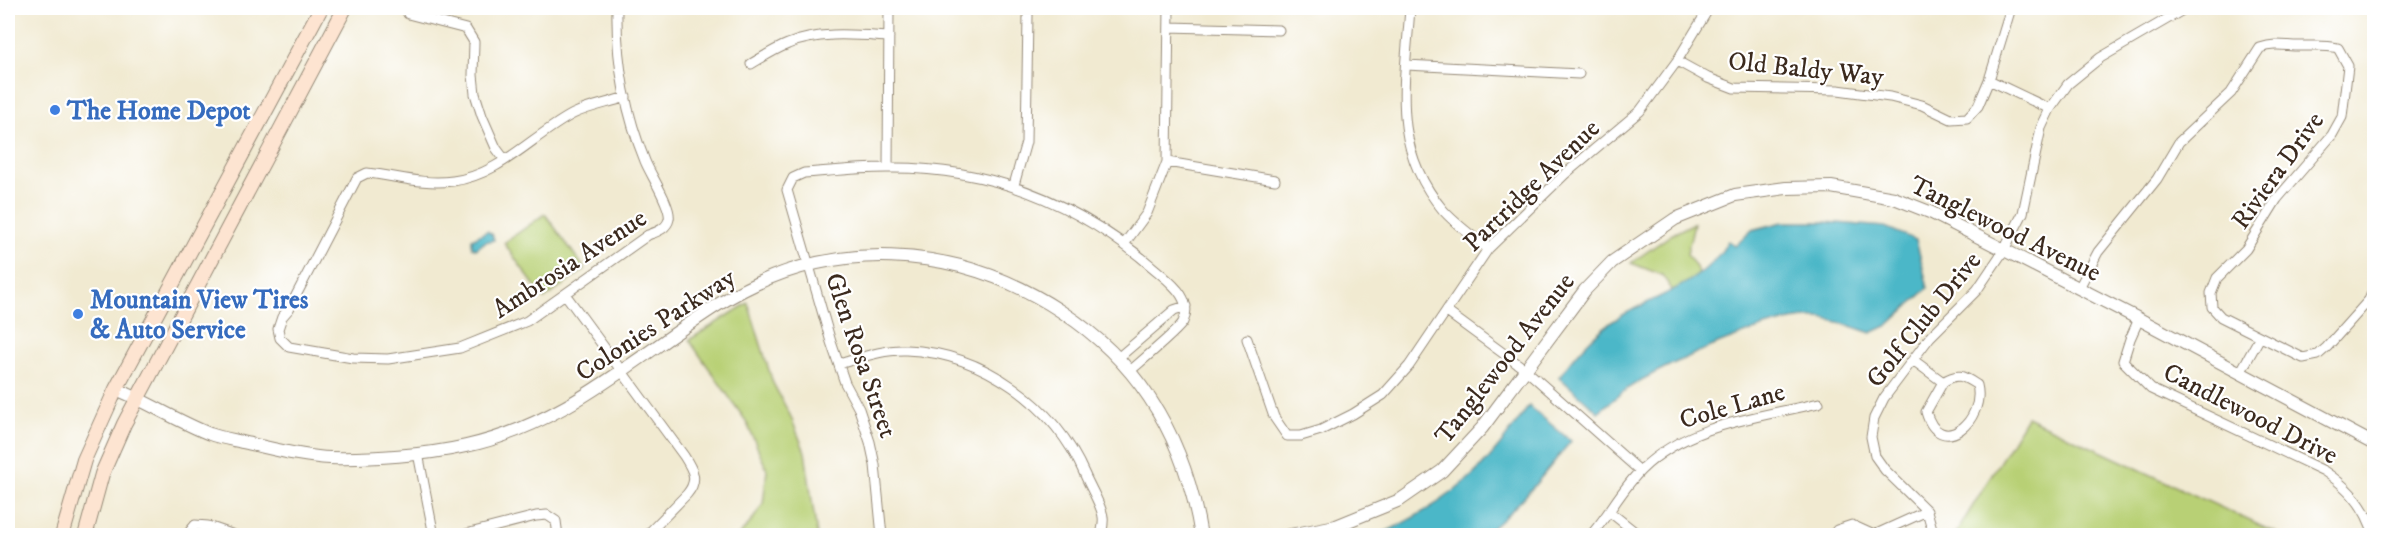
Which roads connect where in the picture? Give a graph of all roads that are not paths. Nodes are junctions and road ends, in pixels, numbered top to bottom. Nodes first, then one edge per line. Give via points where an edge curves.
1 (321, 8) edge
2 (345, 8) edge
3 (617, 8) edge
4 (889, 8) edge
5 (1169, 8) edge
6 (1410, 8) edge
7 (1709, 8) edge
8 (2011, 8) edge
9 (2186, 8) edge
10 (408, 14) dead end
11 (1028, 15) dead end
12 (1168, 27) junction
13 (1279, 30) dead end
14 (889, 37) junction
15 (1677, 61) junction
16 (751, 64) dead end
17 (1406, 65) junction
18 (1579, 74) dead end
19 (1989, 80) junction
20 (626, 97) junction
21 (2050, 109) junction
22 (505, 160) junction
23 (1167, 162) junction
24 (888, 168) junction
25 (1275, 180) dead end
26 (1014, 185) junction
27 (1125, 243) junction
28 (1488, 249) junction
29 (2004, 250) junction
30 (809, 264) junction
31 (2079, 288) junction
32 (2374, 288) edge
33 (564, 294) junction
34 (1186, 306) junction
35 (1447, 312) junction
36 (2139, 319) junction
37 (2260, 337) junction
38 (1247, 339) dead end
39 (1118, 358) junction
40 (1913, 360) junction
41 (839, 364) junction
42 (1526, 370) junction
43 (1130, 371) junction
44 (622, 372) junction
45 (2240, 373) junction
46 (1943, 382) junction
47 (116, 389) junction
48 (138, 398) junction
49 (1819, 403) dead end
50 (2374, 444) edge
51 (418, 453) junction
52 (1640, 471) junction
53 (1927, 511) junction
54 (1610, 512) junction
55 (187, 535) edge
56 (1101, 535) edge
57 (62, 536) edge
58 (85, 536) edge
59 (237, 536) edge
60 (434, 536) edge
61 (458, 536) edge
62 (558, 536) edge
63 (646, 536) edge
64 (882, 536) edge
65 (1201, 536) edge
66 (1285, 536) edge
67 (1590, 536) edge
68 (1640, 536) edge
69 (1832, 536) edge
70 (1934, 536) edge
71 (2374, 536) edge

1 - 47 main road
2 - 48 main road
3 - 20 street
4 - 14 street
5 - 12 street
6 - 17 street
7 - 15 street, Partridge Avenue
8 - 19 street
9 - 21 street, Golf Club Drive via 2100,58 2068,84
10 - 22 street via 466,29 474,42 473,75 482,116
11 - 26 street via 1026,142
12 - 13 street
12 - 23 street
14 - 16 street via 846,35 802,40
14 - 24 street
15 - 19 street, Old Baldy Way via 1734,87 1838,90 1890,97 1952,118 1967,118 1978,106
15 - 28 street, Partridge Avenue via 1640,111 1565,174
17 - 18 street
17 - 28 street via 1405,134 1412,161 1444,212
19 - 21 street
20 - 22 street via 575,113
20 - 33 street, Ambrosia Avenue via 636,138 669,206 669,219 663,229
21 - 29 street, Golf Club Drive via 2041,128 2024,213
22 - 33 street, Ambrosia Avenue via 455,181 402,180 367,172 357,178 290,309 282,317 280,338 288,347 353,358 424,355 494,336 526,321
23 - 25 street
23 - 27 street via 1147,213
24 - 26 street via 956,173
24 - 30 street, Glen Rosa Street via 804,173 793,178 787,190
26 - 27 street via 1082,216
27 - 34 street via 1179,290
28 - 35 street, Partridge Avenue
29 - 31 street, Tanglewood Avenue
29 - 40 street, Golf Club Drive via 1977,290 1946,319
29 - 42 street, Tanglewood Avenue via 1894,198 1831,187 1735,195 1675,219 1612,262 1584,290
30 - 39 street, Colonies Parkway via 893,255 969,267 1047,302 1076,321
30 - 41 street, Glen Rosa Street
30 - 44 street, Colonies Parkway via 722,302
31 - 36 street, Tanglewood Avenue
31 - 37 street, Riviera Drive via 2098,252 2157,179 2179,142 2232,93 2260,48 2275,43 2338,48 2348,66 2342,117 2332,135 2277,199 2246,249 2217,278 2211,293 2212,307 2221,318
32 - 37 street via 2369,300 2318,355 2303,358
33 - 44 street
34 - 39 street via 1174,310
34 - 43 street via 1183,323
35 - 38 street, Partridge Avenue via 1383,395 1353,414 1301,436 1287,435 1274,417
35 - 42 street
36 - 45 street, Tanglewood Avenue
36 - 71 street, Candlewood Drive via 2123,361 2151,389 2342,482 2361,503
37 - 45 street
39 - 43 street, Colonies Parkway
40 - 46 street
40 - 53 street, Golf Club Drive via 1884,398 1870,436 1875,456 1885,470
41 - 56 street via 904,350 939,354 974,365 1010,384 1041,409 1068,442 1103,517
41 - 64 street, Glen Rosa Street via 870,442
42 - 52 street
42 - 66 street, Tanglewood Avenue via 1443,471 1400,500 1336,526
43 - 65 street, Colonies Parkway via 1152,399 1177,447
44 - 51 street, Colonies Parkway via 551,416 505,435 467,446
44 - 63 street via 696,478 687,494
45 - 50 street, Tanglewood Avenue
46 - 46 street via 1926,412 1929,423 1948,435 1965,427 1980,395 1977,385 1964,377 1953,376
47 - 48 street, Colonies Parkway
47 - 57 main road via 84,460
48 - 51 street, Colonies Parkway via 211,434 276,450 329,458
48 - 58 main road via 102,474
49 - 52 street, Cole Lane via 1712,427 1680,440
51 - 60 street
52 - 54 street, Cole Lane
53 - 69 street via 1874,536 1852,525
53 - 70 street
54 - 67 street, Cole Lane
54 - 68 street
55 - 59 street via 195,525
61 - 62 street via 547,515 556,521

